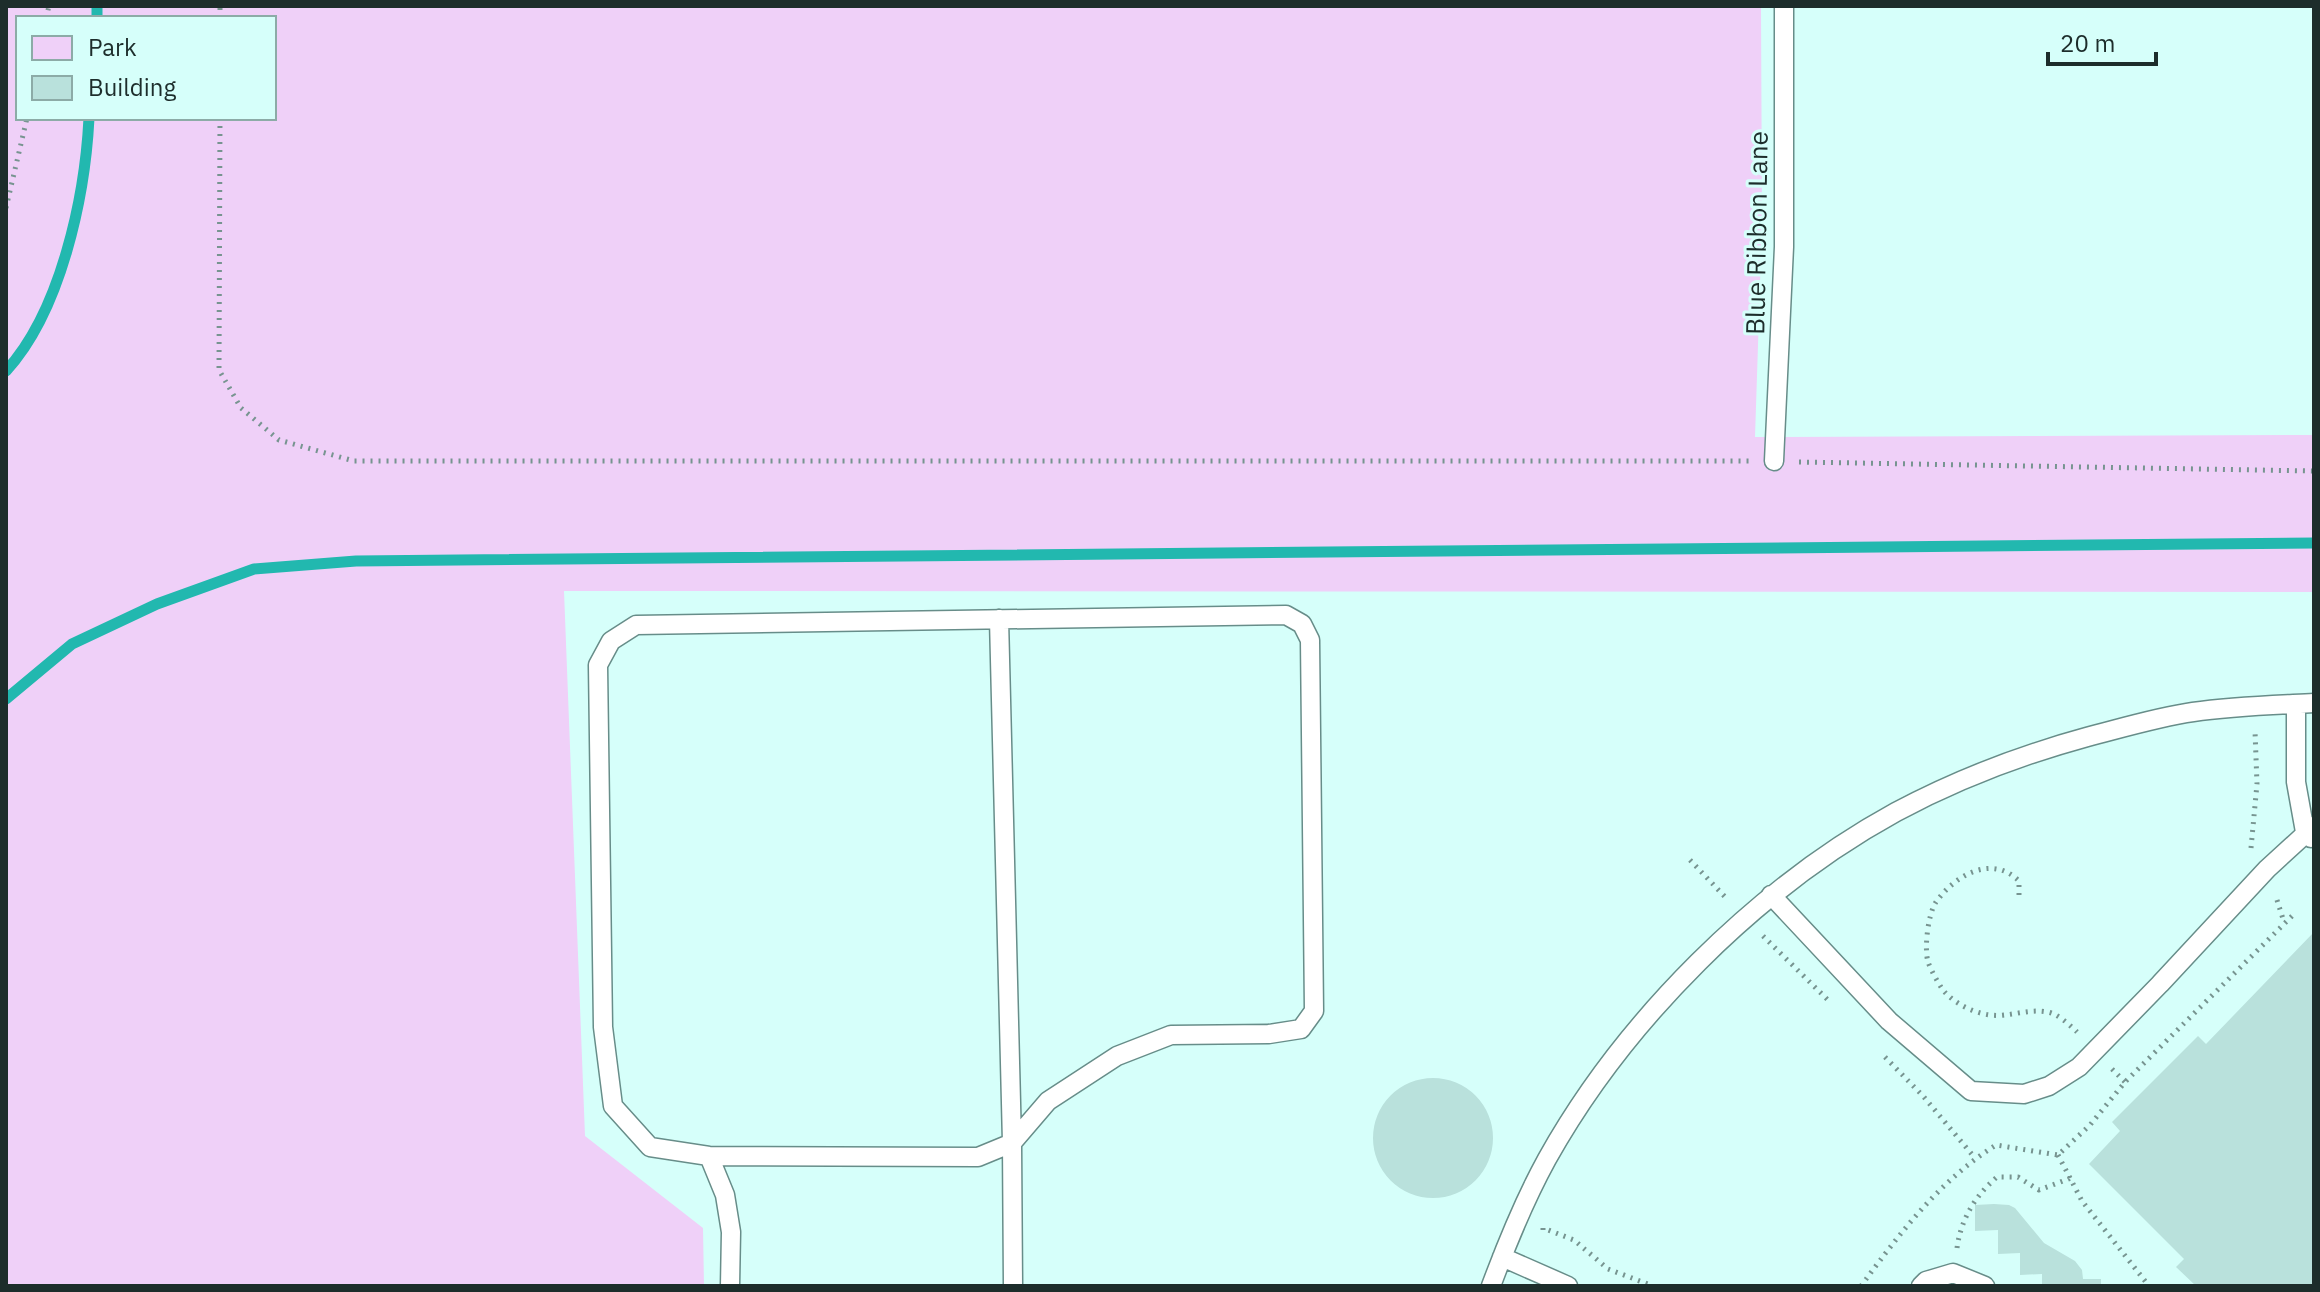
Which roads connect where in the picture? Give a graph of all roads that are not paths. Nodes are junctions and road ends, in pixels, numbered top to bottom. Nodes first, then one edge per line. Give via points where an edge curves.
1 (1784, 6) edge
2 (1774, 461) road end
3 (999, 619) junction
4 (2305, 704) edge
5 (2311, 833) edge
6 (1771, 895) junction
7 (1012, 1143) junction
8 (709, 1156) junction
9 (1502, 1257) junction
10 (730, 1286) edge
11 (1013, 1286) edge
12 (1491, 1286) edge
13 (1568, 1286) edge
14 (1921, 1286) edge
15 (1985, 1286) edge

1 - 2 lane, Blue Ribbon Lane via 1784,247
3 - 7 lane
3 - 7 lane via 1286,615 1302,624 1310,640 1314,1011 1301,1029 1171,1035 1117,1056 1048,1101
3 - 8 lane via 636,625 611,641 598,665 603,1027 613,1106 650,1147
4 - 5 lane via 2296,782
4 - 6 lane via 2192,712 2037,751 1896,812
5 - 6 lane via 2267,869 2079,1067 2024,1094 1971,1091 1889,1021
6 - 9 lane via 1645,1019 1597,1082 1547,1159
7 - 8 lane via 978,1157
7 - 11 lane
8 - 10 lane via 725,1195 731,1232
9 - 12 lane
9 - 13 lane
14 - 15 lane via 1953,1273

